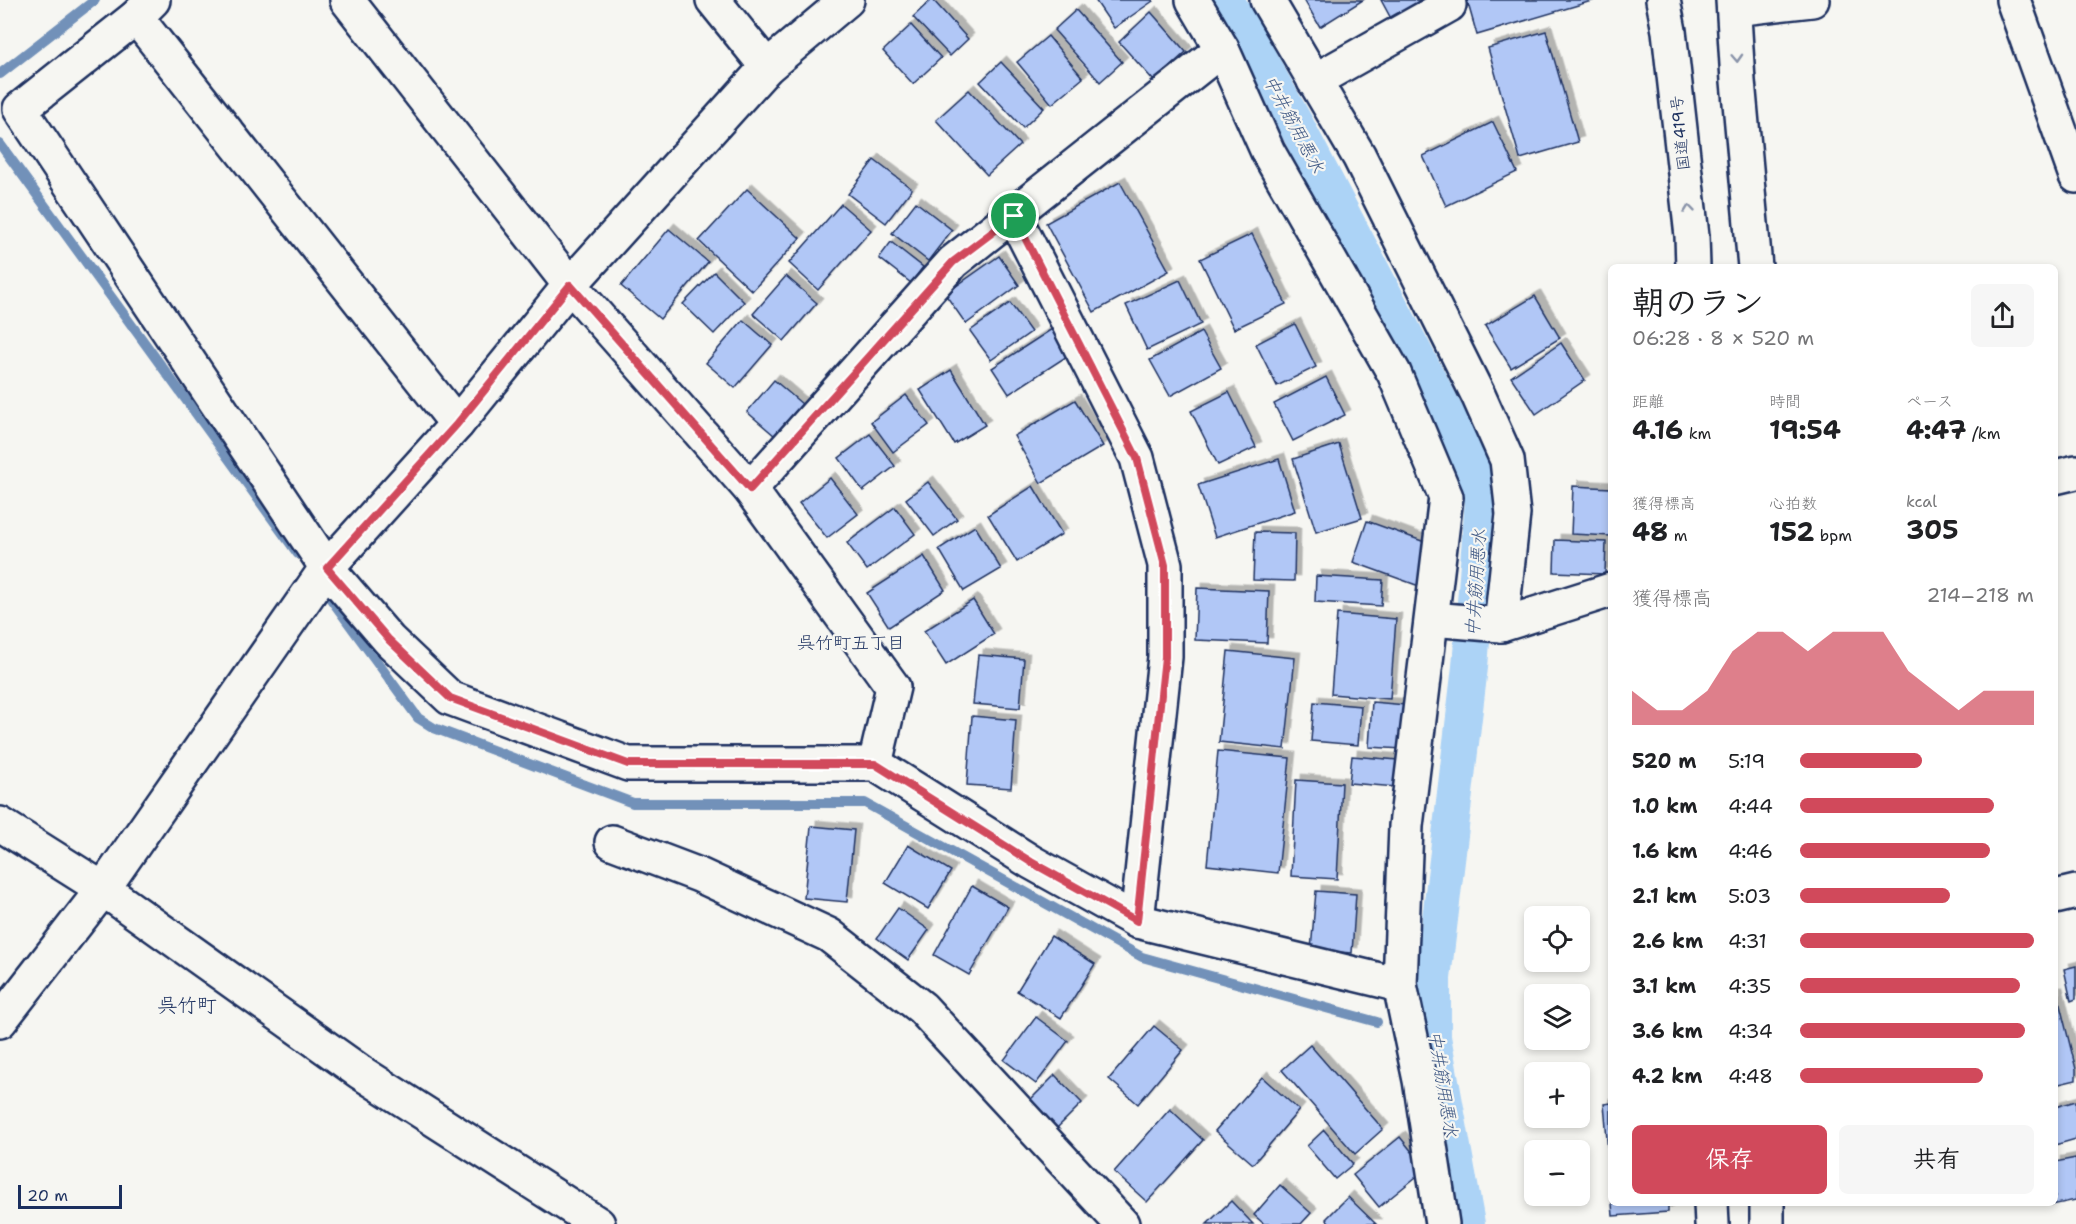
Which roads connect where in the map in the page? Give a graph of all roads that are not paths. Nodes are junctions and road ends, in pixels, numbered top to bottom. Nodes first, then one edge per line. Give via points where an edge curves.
1 (347, 0) edge
2 (713, 0) edge
3 (848, 0) edge
4 (1193, 0) edge
5 (1267, 0) edge
6 (1448, 0) edge
7 (1664, 0) edge
8 (1812, 0) edge
9 (2013, 0) edge
10 (1733, 4) edge
11 (145, 8) edge
12 (1222, 49) junction
13 (767, 67) junction
14 (1314, 81) junction
15 (2076, 176) edge
16 (1014, 216) junction
17 (1693, 264) edge
18 (1755, 264) edge
19 (570, 285) junction
20 (457, 424) junction
21 (750, 489) junction
22 (326, 569) junction
23 (1608, 591) edge
24 (1432, 619) junction
25 (1501, 625) junction
26 (875, 764) junction
27 (0, 824) edge
28 (612, 842) dead end
29 (103, 889) junction
30 (2076, 892) edge
31 (2058, 896) edge
32 (1137, 921) junction
33 (1400, 985) junction
34 (0, 1021) edge
35 (1711, 1206) edge
36 (1767, 1206) edge
37 (598, 1224) edge
38 (1122, 1224) edge
39 (1442, 1224) edge
40 (1712, 1224) edge
41 (1767, 1224) edge

1 - 19 main road
2 - 13 main road
3 - 13 main road
4 - 12 main road
5 - 14 main road
6 - 14 main road via 1449,5
17 -> 7 main road, 国道419号
8 - 10 main road
9 - 15 main road
10 -> 18 main road
11 - 20 main road
11 - 22 main road via 20,109
12 - 16 main road
12 - 24 main road via 1269,152 1394,373 1446,497
13 - 19 main road
14 - 25 main road via 1359,156 1475,387 1507,460 1514,514
16 - 21 main road via 953,262
16 - 32 main road via 1137,458 1165,565 1165,657
19 - 20 main road
19 - 21 main road
20 - 22 main road
21 - 26 main road via 893,687
22 - 26 main road via 389,640 450,698 628,764
22 - 29 main road
23 - 25 main road
24 - 25 main road
24 - 33 main road via 1406,826
26 - 32 main road via 1031,862
27 - 29 main road
28 - 38 main road via 699,875 829,935 921,1008
29 - 34 main road
29 - 37 main road via 360,1072
30 - 31 main road
32 - 33 main road
33 - 39 main road via 1420,1080
35 - 40 main road
36 - 41 main road

